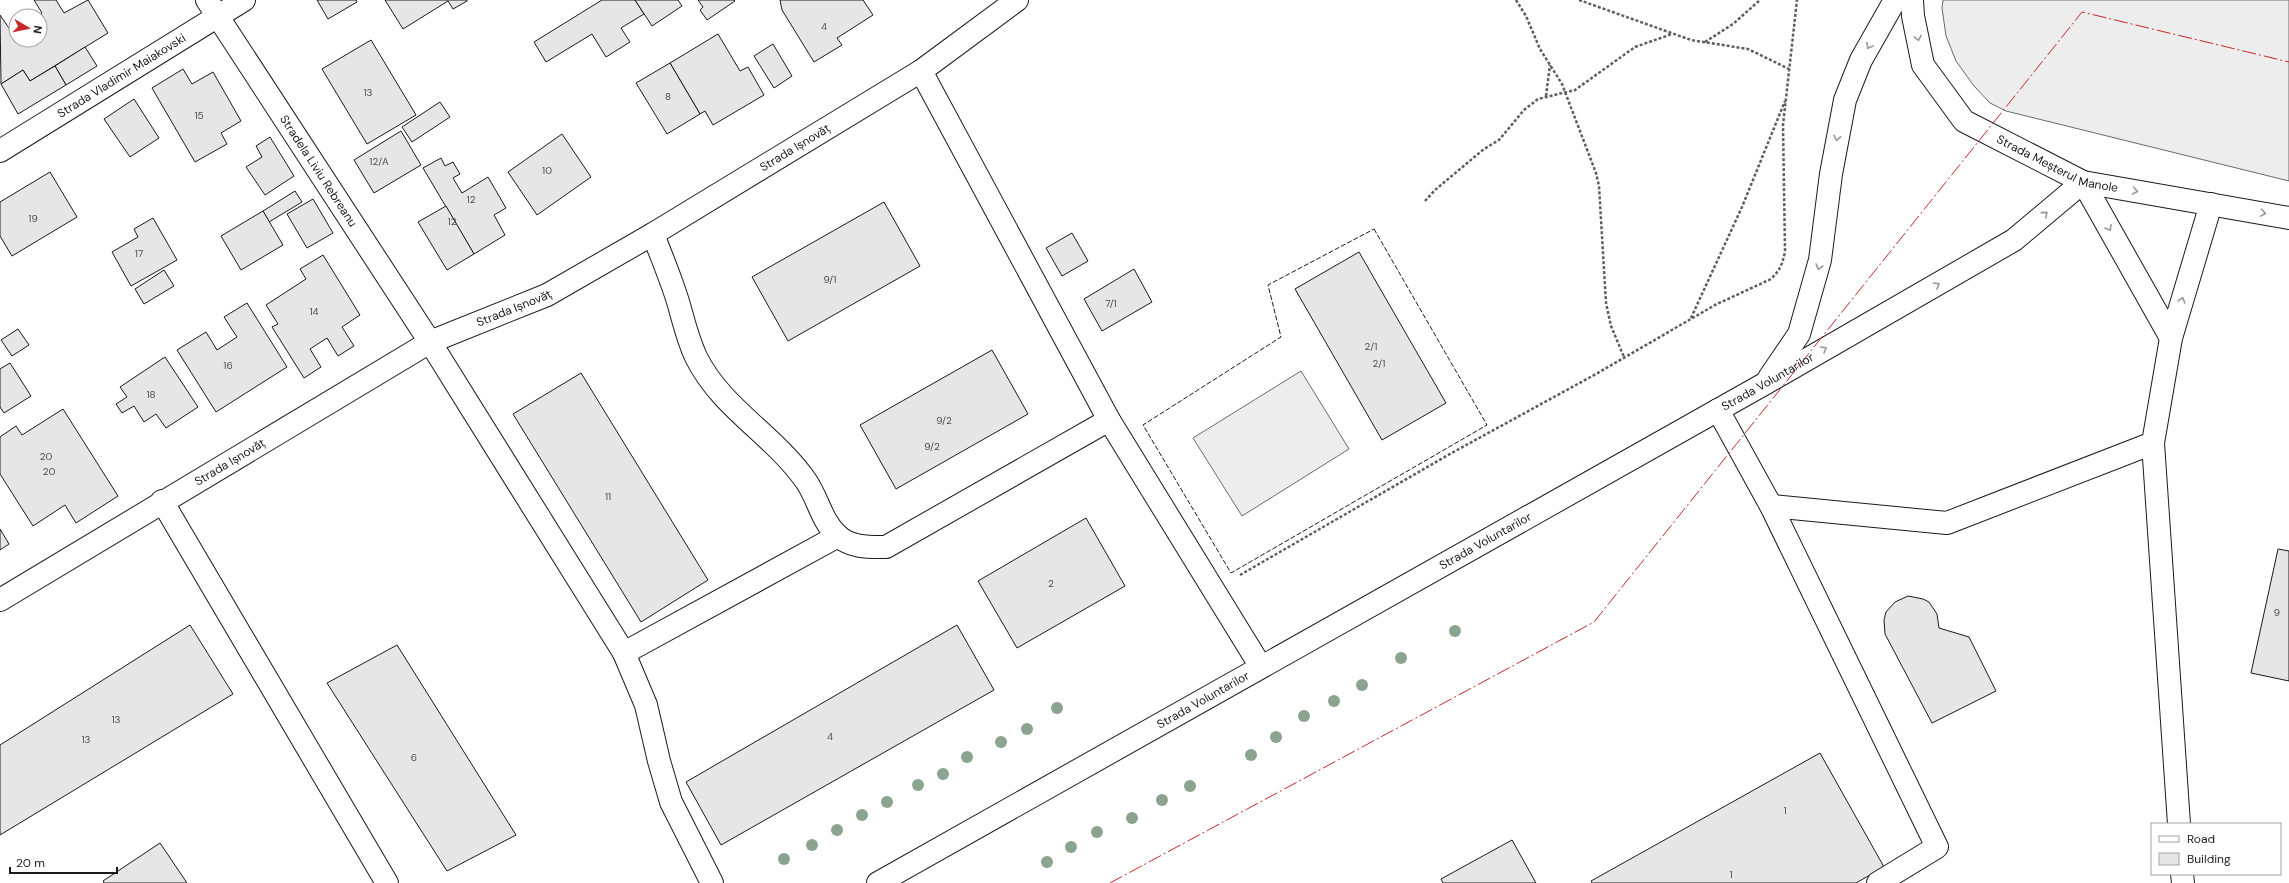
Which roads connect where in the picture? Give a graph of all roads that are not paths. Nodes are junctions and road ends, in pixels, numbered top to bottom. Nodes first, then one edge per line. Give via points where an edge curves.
1 (244, 0) edge
2 (1018, 0) edge
3 (1895, 0) edge
4 (1912, 0) edge
5 (211, 8) edge
6 (921, 71) junction
7 (0, 151) edge
8 (2082, 182) junction
9 (2211, 204) junction
10 (2289, 218) edge
11 (653, 234) junction
12 (2171, 338) junction
13 (430, 342) junction
14 (1766, 383) junction
15 (1718, 410) junction
16 (1109, 420) junction
17 (2153, 443) junction
18 (162, 501) junction
19 (1771, 506) junction
20 (838, 536) junction
21 (0, 600) edge
22 (624, 653) junction
23 (1261, 667) junction
24 (2179, 823) edge
25 (903, 877) edge
26 (387, 883) edge
27 (712, 883) edge
28 (878, 883) edge
29 (1878, 883) edge

1 - 5 street, Strada Vladimir Maiakovski
2 - 6 street, Strada Ișnovăț
3 -> 14 street via 1861,60 1845,100 1831,174 1820,260 1799,334
4 -> 8 street, Strada Meșterul Manole via 1923,65 1964,121
5 - 7 street, Strada Vladimir Maiakovski
5 - 13 street, Stradela Liviu Rebreanu
6 - 11 street, Strada Ișnovăț
6 - 16 street
8 -> 9 street, Strada Meșterul Manole
8 -> 12 street
14 -> 8 street, Strada Voluntarilor via 2014,240
9 -> 10 street, Strada Meșterul Manole
12 -> 9 street
11 - 13 street, Strada Ișnovăț via 547,295
11 - 20 street via 670,277 686,335 708,378 733,408 774,443 807,481 820,510
12 - 17 street
13 - 18 street, Strada Ișnovăț
13 - 22 street, Stradela Liviu Rebreanu
14 - 15 street, Strada Voluntarilor
15 - 19 street
15 - 23 street, Strada Voluntarilor
16 - 20 street via 886,547 860,546
16 - 23 street
17 - 19 street via 1947,523
17 - 24 street
18 - 21 street, Strada Ișnovăț
18 - 26 street
19 - 29 street via 1937,847
20 - 22 street
22 - 27 street, Stradela Liviu Rebreanu via 646,705 671,802
23 - 25 street, Strada Voluntarilor
25 - 28 street, Strada Voluntarilor

